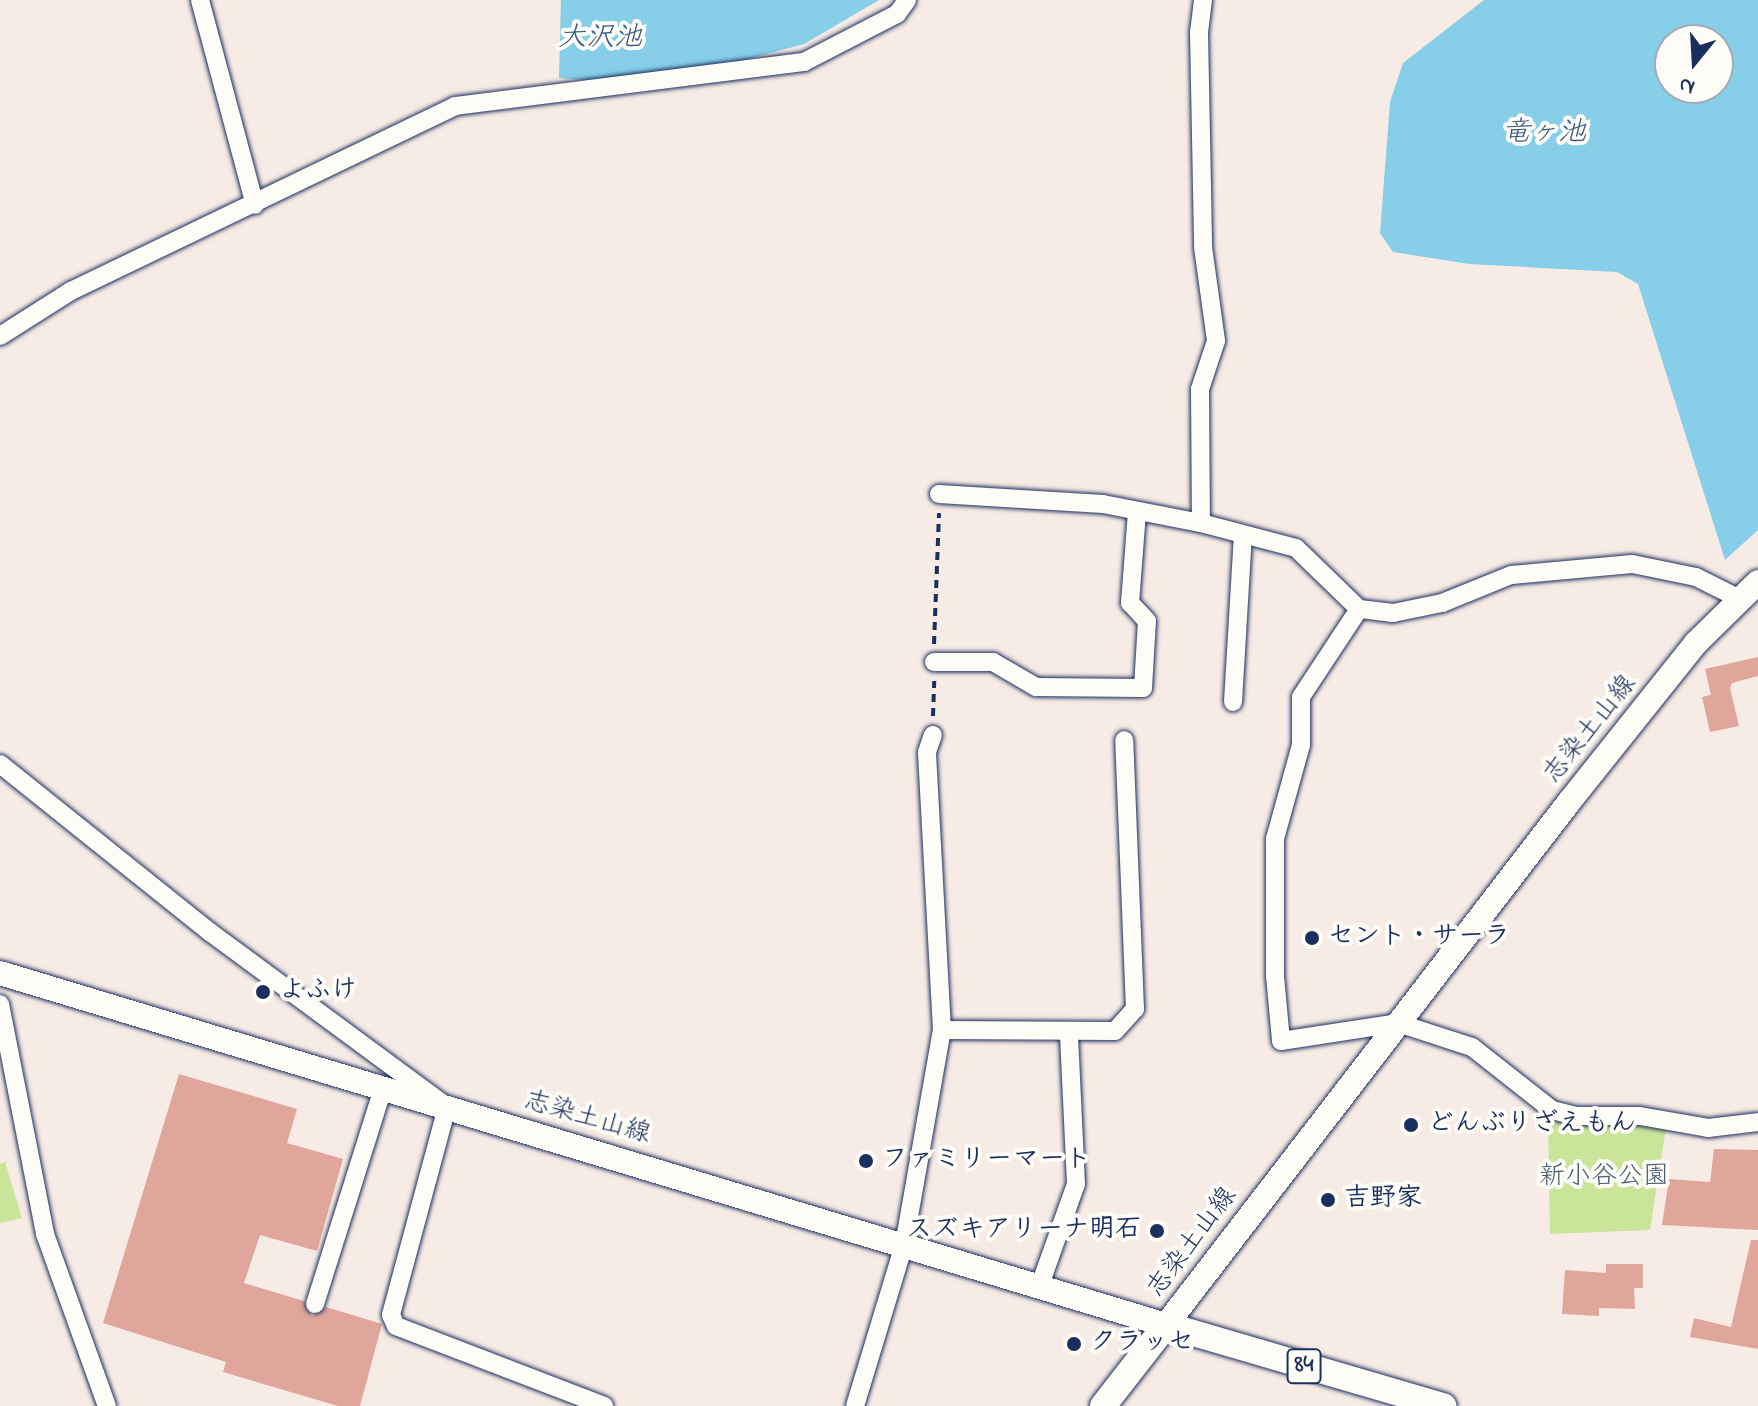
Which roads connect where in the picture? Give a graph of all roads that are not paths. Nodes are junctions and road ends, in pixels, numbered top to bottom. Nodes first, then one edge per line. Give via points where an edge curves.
1 (200, 0) edge
2 (907, 0) edge
3 (1203, 0) edge
4 (255, 205) junction
5 (0, 336) edge
6 (939, 494) road end
7 (1137, 511) junction
8 (1201, 523) junction
9 (1243, 536) junction
10 (1758, 582) edge
11 (1738, 598) junction
12 (1359, 609) junction
13 (934, 662) road end
14 (1233, 702) dead end
15 (933, 735) road end
16 (1124, 740) dead end
17 (0, 764) edge
18 (0, 973) edge
19 (0, 1004) edge
20 (1398, 1023) junction
21 (942, 1030) junction
22 (1069, 1033) junction
23 (383, 1088) junction
24 (447, 1107) junction
25 (1758, 1122) edge
26 (904, 1245) junction
27 (1040, 1285) junction
28 (315, 1304) dead end
29 (1166, 1325) junction
30 (1435, 1405) edge
31 (107, 1406) edge
32 (604, 1406) edge
33 (855, 1406) edge
34 (1103, 1406) edge

1 - 4 street
2 - 4 street via 897,14 804,62 455,106
3 - 8 street via 1203,247 1216,341 1200,389
4 - 5 street via 71,291
6 - 7 street
7 - 8 street
7 - 13 street via 1130,603 1147,621 1143,688 1036,687 993,662
8 - 9 street
9 - 12 street via 1296,548
9 - 14 street
10 - 11 main road, 志染土山線
11 - 12 street via 1696,577 1632,564 1511,575 1442,603 1393,613
11 - 20 main road, 志染土山線 via 1676,668
12 - 20 street via 1301,697 1298,760 1275,839 1281,1041
15 - 21 street via 927,752
16 - 22 street via 1135,1009 1115,1031
17 - 24 street via 210,932
18 - 23 main road, 志染土山線
19 - 31 street via 45,1234
20 - 25 street via 1472,1047 1552,1110 1576,1116 1640,1116 1708,1128
20 - 29 main road, 志染土山線
21 - 22 street
21 - 26 street
22 - 27 street via 1076,1184
23 - 24 main road, 志染土山線
23 - 28 street
24 - 26 main road, 志染土山線
24 - 32 street via 391,1315 396,1326
26 - 27 main road, 志染土山線
26 - 33 street
27 - 29 main road, 志染土山線
29 - 30 main road, 84
29 - 34 main road

